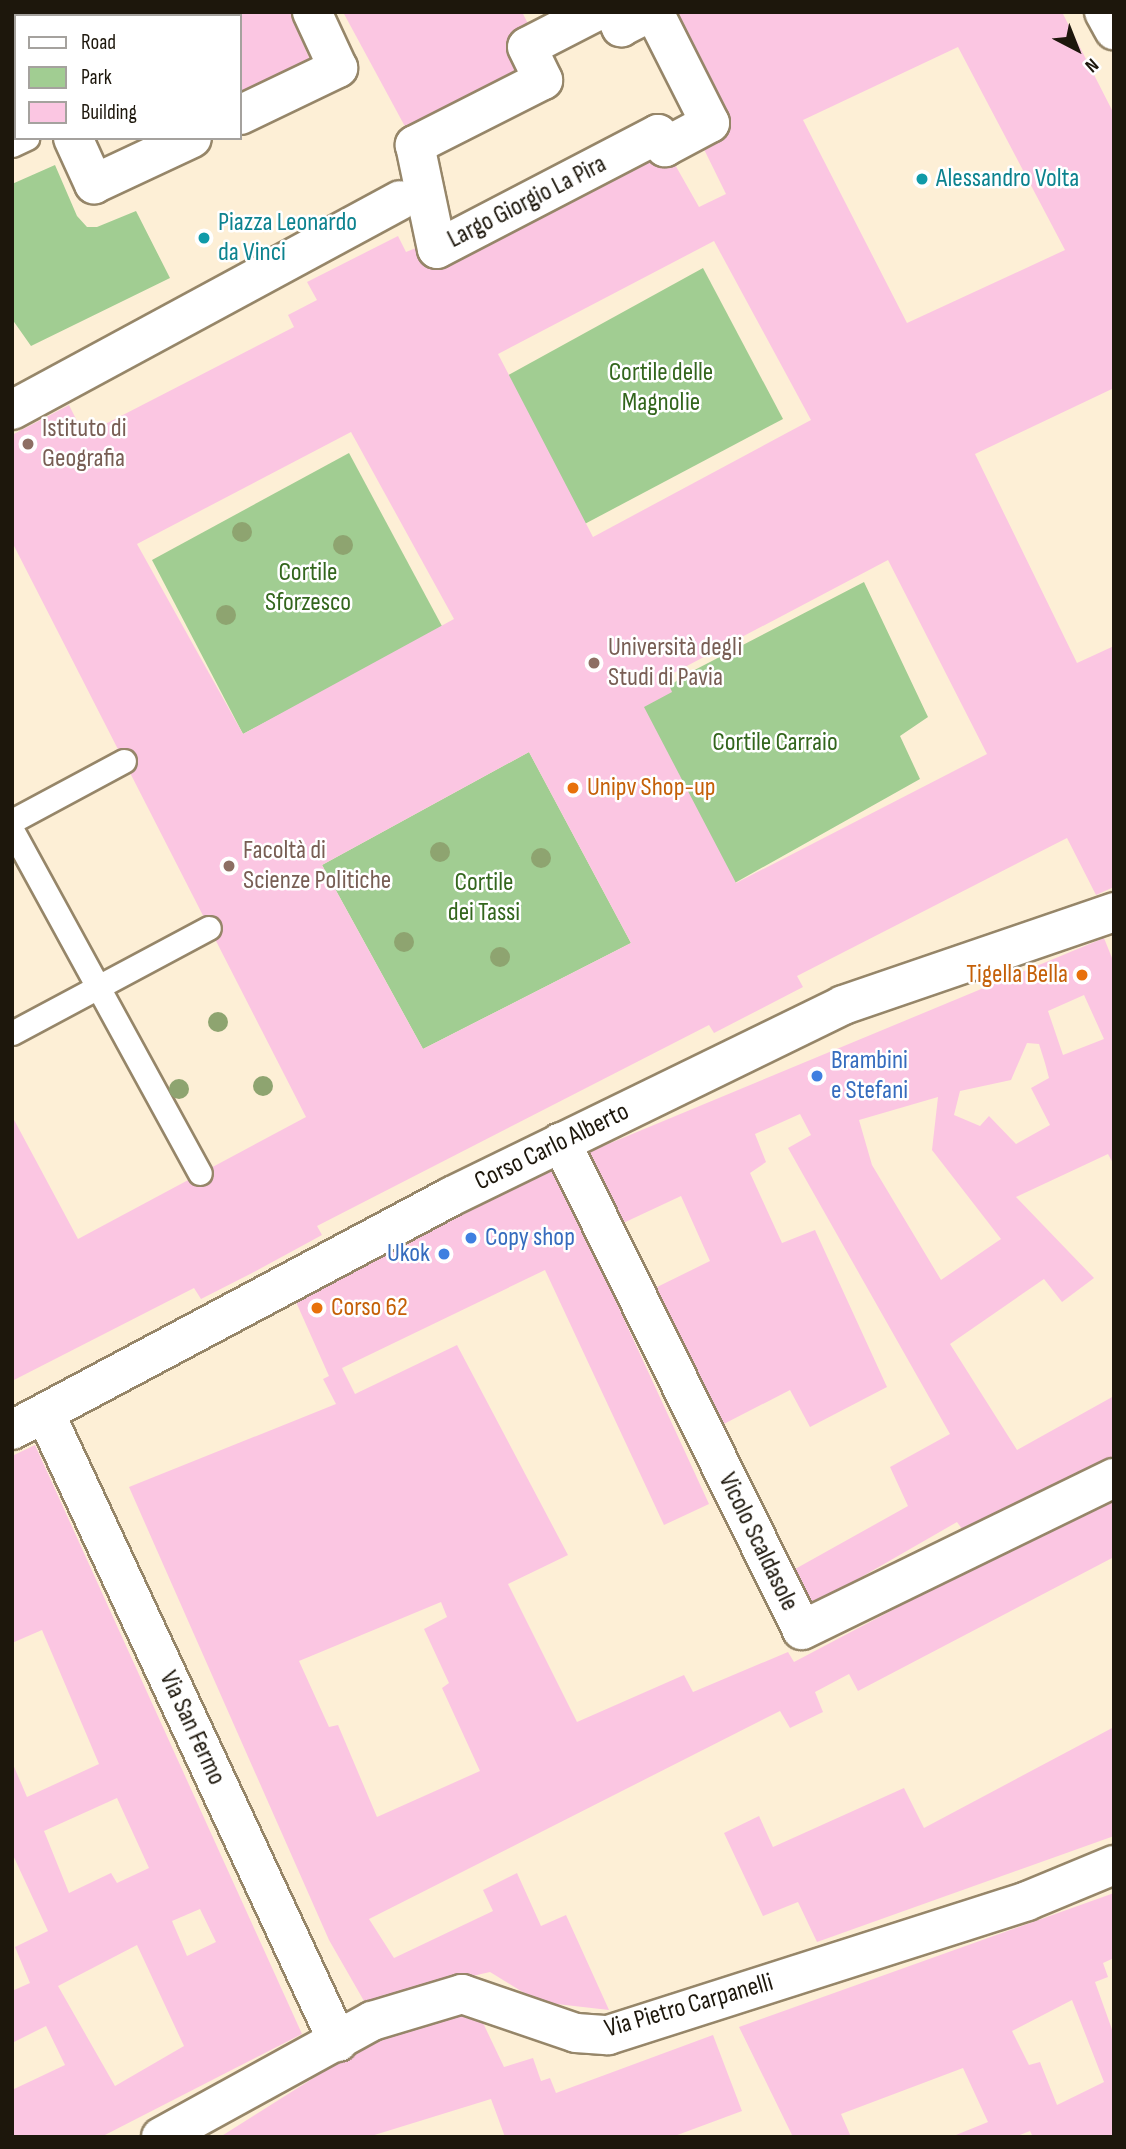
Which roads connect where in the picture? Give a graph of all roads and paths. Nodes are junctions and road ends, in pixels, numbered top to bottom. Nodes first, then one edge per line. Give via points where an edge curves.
1 (312, 12) edge
2 (594, 12) edge
3 (614, 12) edge
4 (652, 12) edge
5 (1104, 12) edge
6 (1114, 30) edge
7 (242, 114) edge
8 (74, 140) edge
9 (188, 140) edge
10 (400, 200) dead end
11 (12, 411) edge
12 (124, 761) dead end
13 (12, 821) edge
14 (12, 830) edge
15 (1114, 912) edge
16 (209, 928) dead end
17 (98, 986) junction
18 (12, 1033) edge
19 (561, 1142) junction
20 (200, 1173) dead end
21 (29, 1422) edge
22 (1114, 1478) edge
23 (1114, 1865) edge
24 (338, 2042) junction
25 (161, 2137) edge

1 - 7 street via 338,68
2 - 4 street, Largo Giorgio La Pira via 527,47 543,80 415,145 437,249 659,134 665,147 710,123
3 - 4 street, Largo Giorgio La Pira via 621,27
5 - 6 street
8 - 9 street via 94,184
10 - 11 street
12 - 13 lane
14 - 17 lane
15 - 19 street, Corso Carlo Alberto via 843,1005
16 - 17 lane
17 - 18 lane
17 - 20 lane
19 - 21 street, Corso Carlo Alberto
19 - 22 street, Vicolo Scaldasole via 802,1630
21 - 24 street, Via San Fermo
23 - 24 street, Via Pietro Carpanelli via 1027,1901 608,2035 576,2033 462,1994 372,2021
24 - 25 street, Via Pietro Carpanelli

